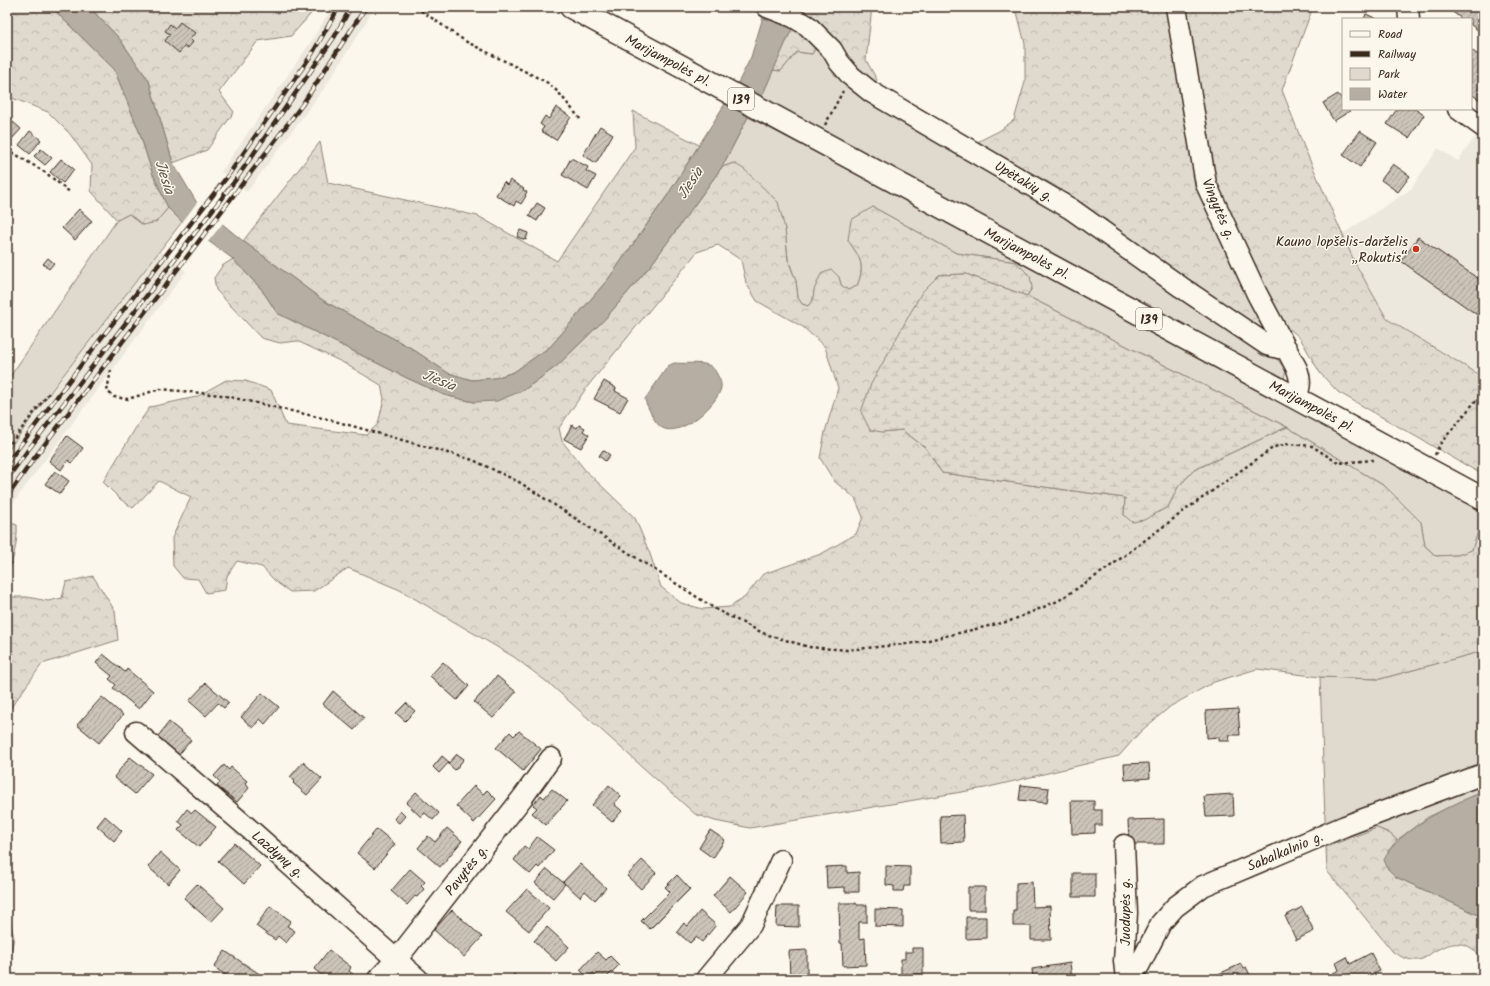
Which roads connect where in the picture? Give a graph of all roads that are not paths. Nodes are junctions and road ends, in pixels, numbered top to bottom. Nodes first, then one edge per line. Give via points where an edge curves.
1 (571, 7) edge
2 (767, 7) edge
3 (1176, 7) edge
4 (1408, 7) edge
5 (1408, 18) edge
6 (1459, 110) edge
7 (1483, 126) edge
8 (1287, 349) junction
9 (1296, 397) junction
10 (1483, 499) edge
11 (136, 732) dead end
12 (551, 758) dead end
13 (1483, 774) edge
14 (1124, 845) dead end
15 (781, 860) dead end
16 (397, 959) junction
17 (378, 979) edge
18 (418, 979) edge
19 (706, 979) edge
20 (1126, 979) edge

1 - 9 main road, Marijampolės pl. / 139 via 666,59 819,134
2 - 8 street, Upėtakių g. via 808,26 832,50 851,76 870,92 1071,209 1268,345
3 - 8 street, Vingytės g. via 1206,184 1257,294
4 - 5 street
6 - 7 street
8 - 9 street, Vingytės g. via 1301,379
9 - 10 main road, Marijampolės pl. / 139
11 - 16 street, Lazdynų g.
12 - 16 street, Pavytės g.
13 - 20 street, Sabalkalnio g. via 1345,826 1203,886 1175,907 1161,923 1139,966
14 - 20 street, Juodupės g. via 1128,913 1124,961
15 - 19 street via 750,925
16 - 17 street, Pavytės g.
16 - 18 street, Lazdynų g.

